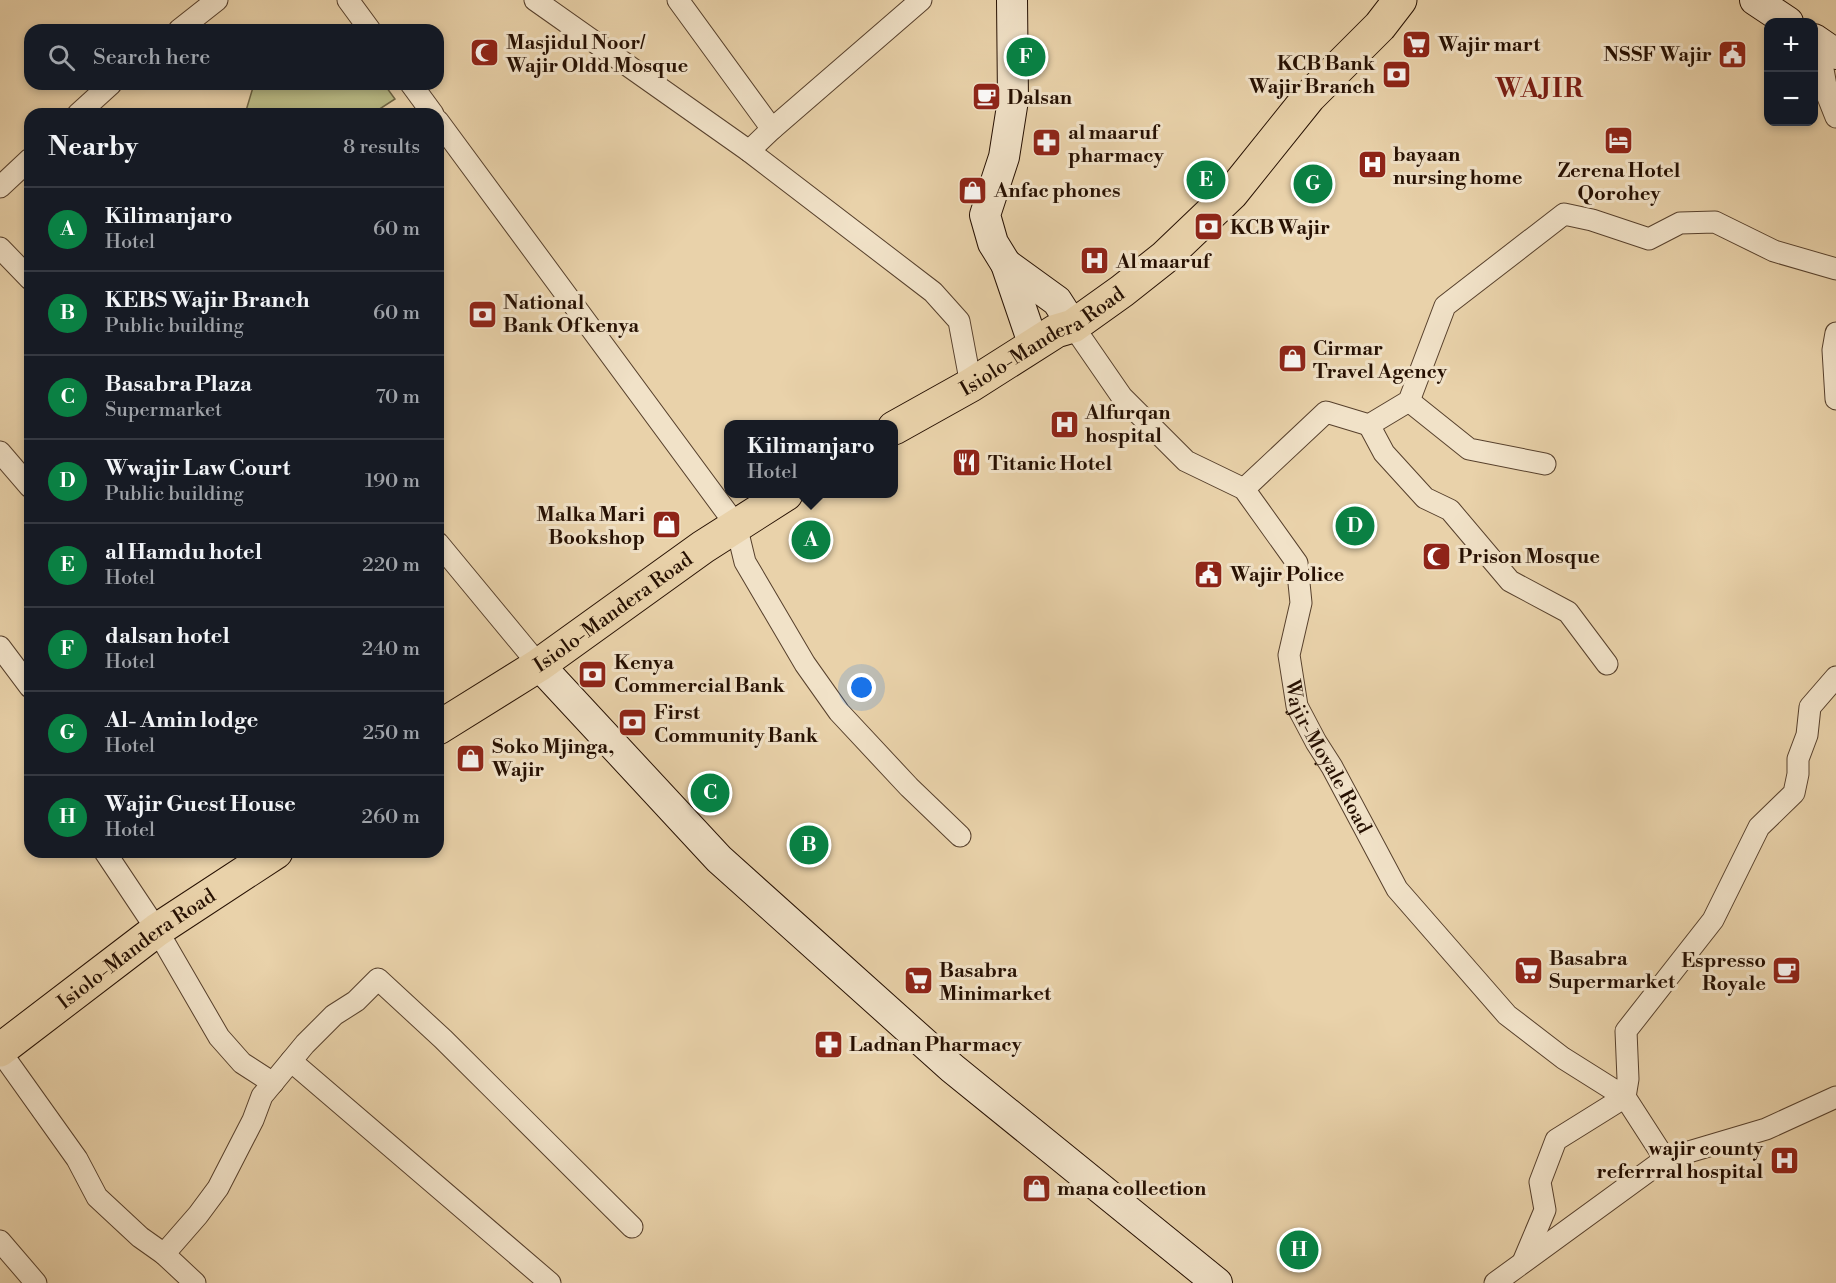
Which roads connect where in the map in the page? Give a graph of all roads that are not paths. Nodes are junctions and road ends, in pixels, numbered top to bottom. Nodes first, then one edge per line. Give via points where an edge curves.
1 (217, 0) edge
2 (348, 0) edge
3 (535, 0) edge
4 (678, 0) edge
5 (1012, 0) edge
6 (1400, 0) edge
7 (1755, 0) edge
8 (916, 2) edge
9 (1782, 18) edge
10 (187, 24) edge
11 (366, 24) edge
12 (1822, 45) edge
13 (104, 90) edge
14 (415, 90) edge
15 (85, 108) edge
16 (429, 108) edge
17 (1836, 117) edge
18 (444, 129) edge
19 (772, 129) junction
20 (749, 151) junction
21 (24, 165) edge
22 (0, 188) edge
23 (0, 248) edge
24 (1006, 264) junction
25 (1836, 270) edge
26 (24, 273) edge
27 (1073, 326) junction
28 (1836, 333) edge
29 (1034, 346) junction
30 (971, 385) junction
31 (1836, 399) edge
32 (1410, 401) junction
33 (1369, 425) junction
34 (898, 426) edge
35 (0, 452) edge
36 (1545, 464) dead end
37 (24, 480) edge
38 (1244, 489) junction
39 (780, 498) edge
40 (736, 525) junction
41 (444, 550) edge
42 (0, 647) edge
43 (1607, 664) dead end
44 (539, 665) junction
45 (1836, 677) edge
46 (24, 679) edge
47 (444, 724) edge
48 (960, 836) dead end
49 (109, 858) edge
50 (267, 858) edge
51 (157, 930) junction
52 (0, 1051) edge
53 (291, 1061) junction
54 (273, 1083) junction
55 (1626, 1097) junction
56 (1836, 1097) edge
57 (1665, 1159) junction
58 (632, 1227) dead end
59 (0, 1241) edge
60 (164, 1254) junction
61 (1523, 1262) junction
62 (36, 1283) edge
63 (195, 1283) edge
64 (550, 1283) edge
65 (1217, 1283) edge
66 (1495, 1283) edge

1 - 10 street
2 - 11 street
3 - 20 street
4 - 19 street
5 - 24 street via 1013,100 1004,157 985,215 993,243
6 - 27 highway, Isiolo-Mandera Road via 1380,26 1309,97 1232,194 1165,257
7 - 9 street
8 - 19 street
12 - 17 street via 1828,97
13 - 15 street
14 - 16 street
18 - 40 street
19 - 20 street
20 - 30 street via 933,292 959,321
21 - 22 street
23 - 26 street
24 - 27 street via 1057,302
24 - 29 street
25 - 32 street via 1774,251 1715,222 1680,223 1649,239 1564,214 1445,306
27 - 29 highway, Isiolo-Mandera Road via 1056,331
27 - 38 street, Wajir-Moyale Road via 1122,397 1186,461
28 - 31 street
29 - 30 highway, Isiolo-Mandera Road
30 - 34 highway, Isiolo-Mandera Road
32 - 33 street
32 - 36 street via 1469,449
33 - 38 street via 1326,412
33 - 43 street via 1384,453 1425,498 1450,510 1510,580 1568,612
35 - 37 street
38 - 55 street, Wajir-Moyale Road via 1297,563 1301,603 1289,655 1297,706 1397,889 1507,1015 1563,1058
39 - 40 highway, Isiolo-Mandera Road
40 - 44 highway, Isiolo-Mandera Road
40 - 48 street via 745,562 805,664 839,712
41 - 44 street
42 - 46 street
44 - 47 highway, Isiolo-Mandera Road
44 - 65 street via 728,867 952,1068
45 - 55 street via 1810,707 1794,793 1759,827 1713,920 1626,1031
49 - 51 street
50 - 51 highway, Isiolo-Mandera Road
51 - 52 highway, Isiolo-Mandera Road
51 - 54 street via 219,1037 242,1063
52 - 60 street via 77,1159 98,1197
53 - 54 street
53 - 58 street via 334,1015 356,1001 378,979
53 - 64 street
54 - 60 street via 262,1096 218,1188
55 - 57 street, Wajir-Moyale Road
55 - 61 street via 1556,1140 1540,1182 1545,1210
56 - 57 street via 1766,1129
57 - 61 street
59 - 62 street
60 - 63 street
61 - 66 street

